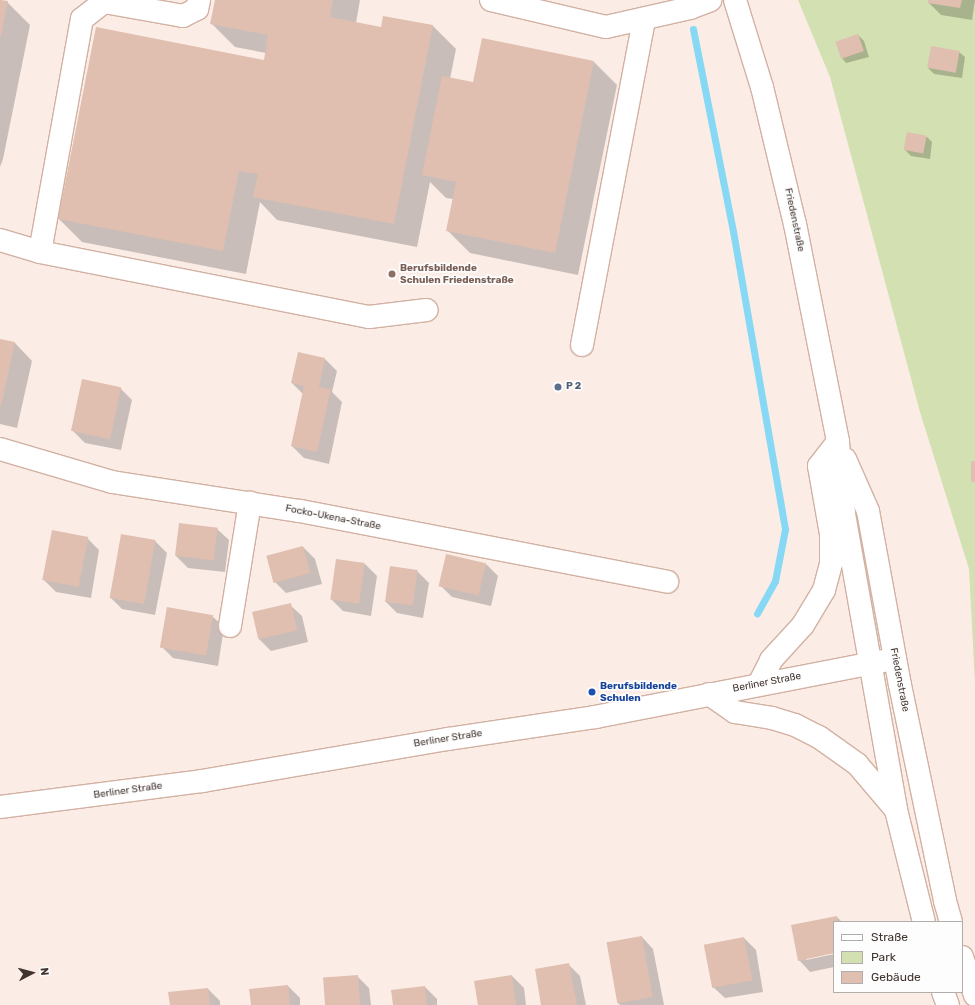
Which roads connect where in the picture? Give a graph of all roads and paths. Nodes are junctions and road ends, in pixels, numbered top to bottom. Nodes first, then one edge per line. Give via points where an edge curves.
1 (199, 0) edge
2 (491, 0) edge
3 (711, 0) edge
4 (735, 0) edge
5 (644, 19) junction
6 (0, 240) edge
7 (40, 252) junction
8 (427, 310) dead end
9 (582, 345) dead end
10 (838, 442) junction
11 (0, 449) edge
12 (250, 503) junction
13 (667, 582) dead end
14 (230, 626) dead end
15 (894, 659) junction
16 (871, 663) junction
17 (759, 684) junction
18 (709, 694) junction
19 (0, 807) edge
20 (896, 810) junction
21 (924, 921) edge
22 (951, 921) edge
23 (963, 960) edge
24 (943, 993) edge
25 (975, 995) edge
26 (948, 1005) edge

1 - 7 main road via 197,9 183,16 104,2 82,18
2 - 5 main road via 606,27
3 - 5 main road
4 - 10 main road, Friedenstraße via 777,143
5 - 9 main road
6 - 7 main road
7 - 8 main road via 369,317
10 - 15 main road, Friedenstraße via 868,511
10 - 16 main road, Friedenstraße via 844,514
10 - 17 main road via 819,466 831,534 831,562 824,590 803,625 771,660
11 - 12 main road, Focko-Ukena-Straße via 112,482
12 - 13 main road, Focko-Ukena-Straße
12 - 14 main road
15 - 16 main road, Berliner Straße
15 - 22 main road, Friedenstraße via 944,901
16 - 17 main road, Berliner Straße
16 - 20 main road, Friedenstraße
17 - 18 main road, Berliner Straße
18 - 19 main road, Berliner Straße via 595,717 202,781
18 - 20 main road via 735,712 772,718 795,725 819,737 857,764
20 - 21 main road, Friedenstraße
23 - 25 main road
24 - 26 main road

